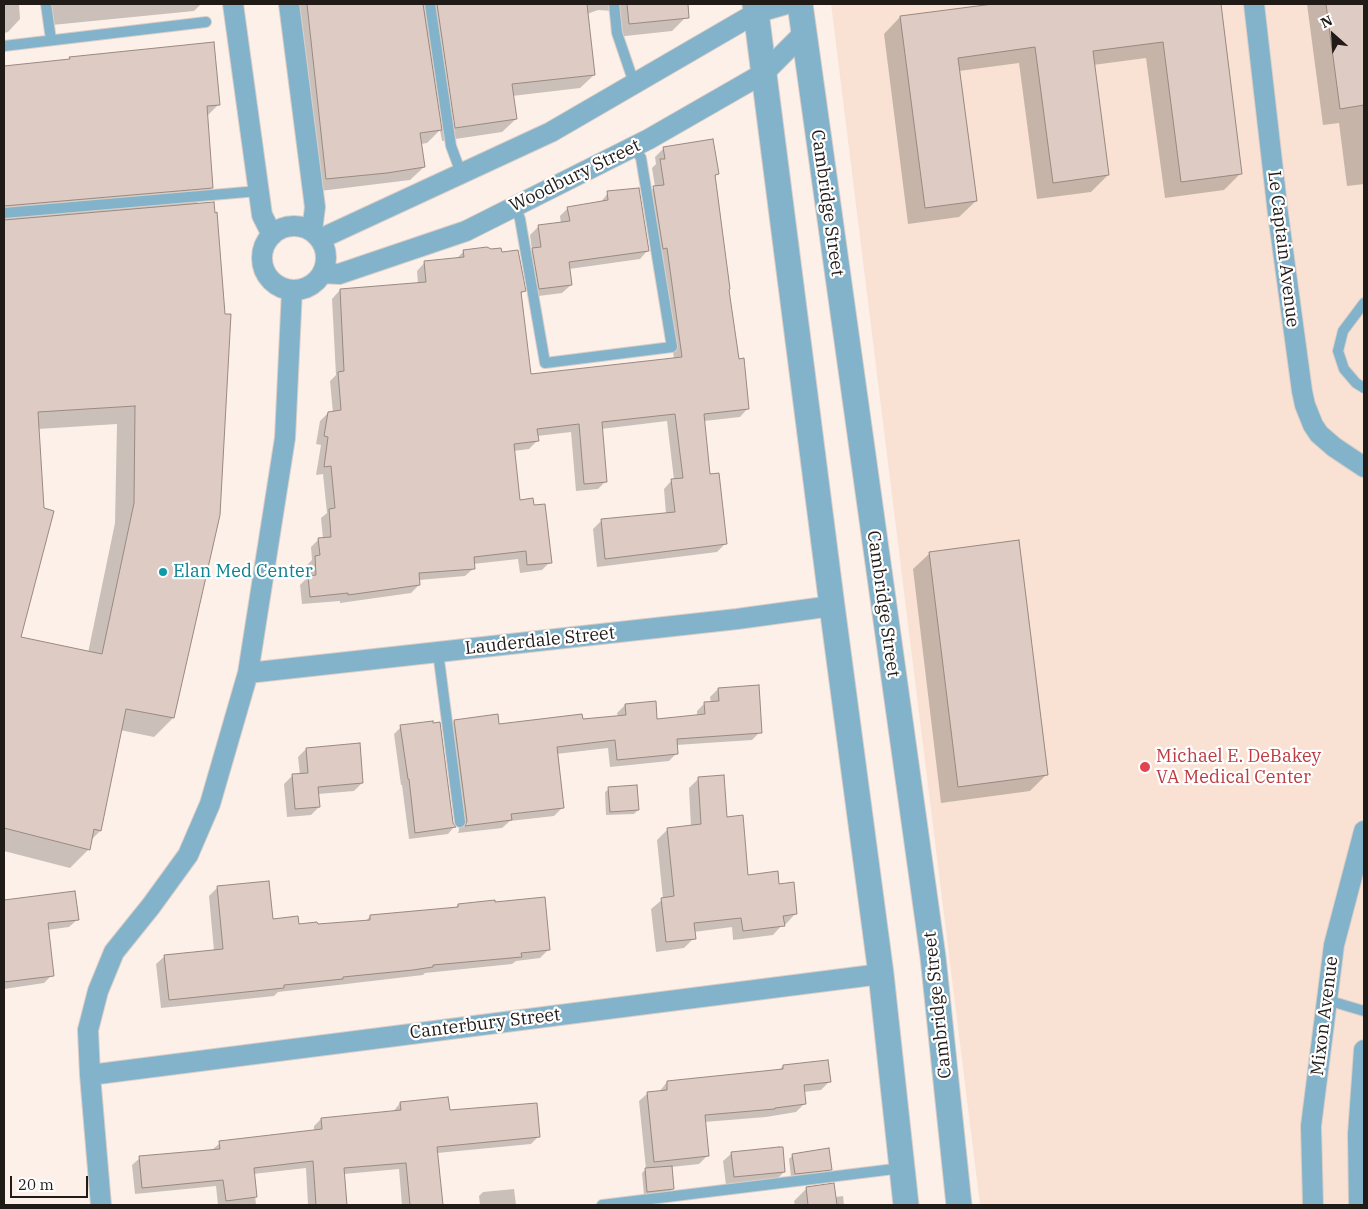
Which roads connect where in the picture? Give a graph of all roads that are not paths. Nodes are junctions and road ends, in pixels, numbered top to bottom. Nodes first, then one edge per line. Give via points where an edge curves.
1 (46, 4) edge
2 (233, 4) edge
3 (289, 4) edge
4 (430, 4) edge
5 (614, 4) edge
6 (787, 4) edge
7 (800, 4) edge
8 (1254, 4) edge
9 (756, 8) edge
10 (206, 22) dead end
11 (803, 34) junction
12 (51, 40) junction
13 (4, 46) edge
14 (764, 73) junction
15 (634, 83) junction
16 (638, 152) junction
17 (461, 173) junction
18 (258, 191) junction
19 (515, 206) junction
20 (4, 213) edge
21 (272, 235) junction
22 (316, 235) junction
23 (323, 273) junction
24 (292, 290) junction
25 (1364, 303) edge
26 (1364, 388) edge
27 (1364, 467) edge
28 (832, 606) junction
29 (438, 652) junction
30 (248, 673) junction
31 (460, 822) dead end
32 (1364, 831) edge
33 (881, 974) junction
34 (1327, 1000) junction
35 (1364, 1011) edge
36 (1364, 1050) edge
37 (90, 1075) junction
38 (902, 1168) junction
39 (101, 1205) edge
40 (602, 1205) edge
41 (906, 1205) edge
42 (959, 1205) edge
43 (1313, 1205) edge
44 (1359, 1205) edge

1 - 12 lane
2 - 18 street
3 - 22 street
4 - 17 lane via 450,146
5 - 15 lane via 617,33
6 - 9 street
7 - 11 street, Cambridge Street
8 - 27 street, Le Captain Avenue via 1303,398 1319,434
9 - 14 street
9 - 15 street
10 - 12 lane
11 - 14 street, Woodbury Street
11 - 42 street, Cambridge Street via 933,957
12 - 13 lane
14 - 16 street, Woodbury Street
14 - 28 street
15 - 17 street via 551,132
16 - 19 street, Woodbury Street
16 - 19 lane via 672,347 545,363
17 - 22 street
18 - 20 lane
18 - 21 street via 262,215
19 - 23 street, Woodbury Street via 466,231 339,274
21 - 22 street via 291,226 302,227
21 - 24 street via 265,244 262,264 273,282
22 - 23 street via 327,255
23 - 24 street via 310,286
24 - 30 street via 285,438
25 - 26 lane via 1343,332 1338,351 1344,369
28 - 29 street, Lauderdale Street
28 - 33 street
29 - 30 street, Lauderdale Street
29 - 31 lane
30 - 37 street via 210,804 188,855 114,952 98,991 88,1030
32 - 34 street, Mixon Avenue via 1334,945
33 - 37 street, Canterbury Street
33 - 38 street
34 - 35 lane
34 - 43 street, Mixon Avenue via 1310,1126
36 - 44 street via 1358,1134
37 - 39 street
38 - 40 lane
38 - 41 street

